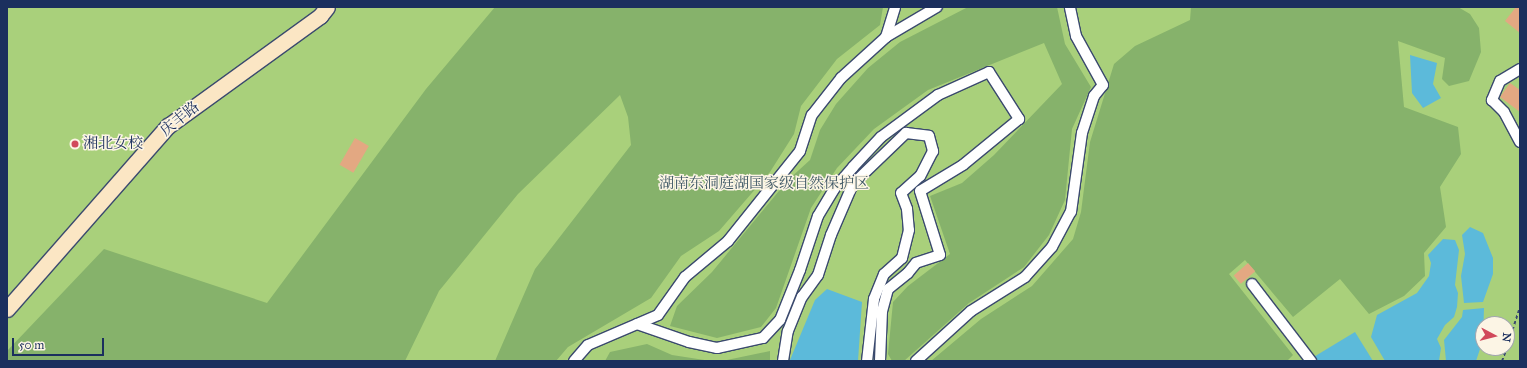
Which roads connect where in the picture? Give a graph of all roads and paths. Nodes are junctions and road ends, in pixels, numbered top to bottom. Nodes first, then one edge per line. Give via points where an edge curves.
1 (327, 7) edge
2 (895, 7) edge
3 (937, 7) edge
4 (1070, 7) edge
5 (886, 37) junction
6 (1520, 69) edge
7 (1520, 142) edge
8 (1252, 284) dead end
9 (1520, 307) edge
10 (7, 309) edge
11 (1515, 323) edge
12 (637, 324) junction
13 (574, 361) edge
14 (783, 361) edge
15 (867, 361) edge
16 (880, 361) edge
17 (916, 361) edge
18 (1311, 361) edge

1 - 10 street, 庆丰路 via 320,16 168,126
2 - 5 street
3 - 5 street
4 - 17 street via 1076,36 1103,85 1094,96 1082,133 1071,212 1052,247 1024,277 971,311
5 - 12 street via 841,78 812,115 800,151 728,241 685,277 658,315
6 - 7 street via 1500,81 1492,100 1504,112
8 - 18 street
9 - 11 path
12 - 13 street via 588,345
12 - 16 street via 689,342 716,348 763,338 780,320 818,216 834,189 881,137 938,95 988,72 1019,119 963,165 920,192 940,255 916,263 888,289 882,312
14 - 15 street via 788,331 796,311 802,297 818,275 831,235 854,184 906,133 929,136 933,151 920,176 901,193 907,209 909,230 902,258 884,274 874,299

